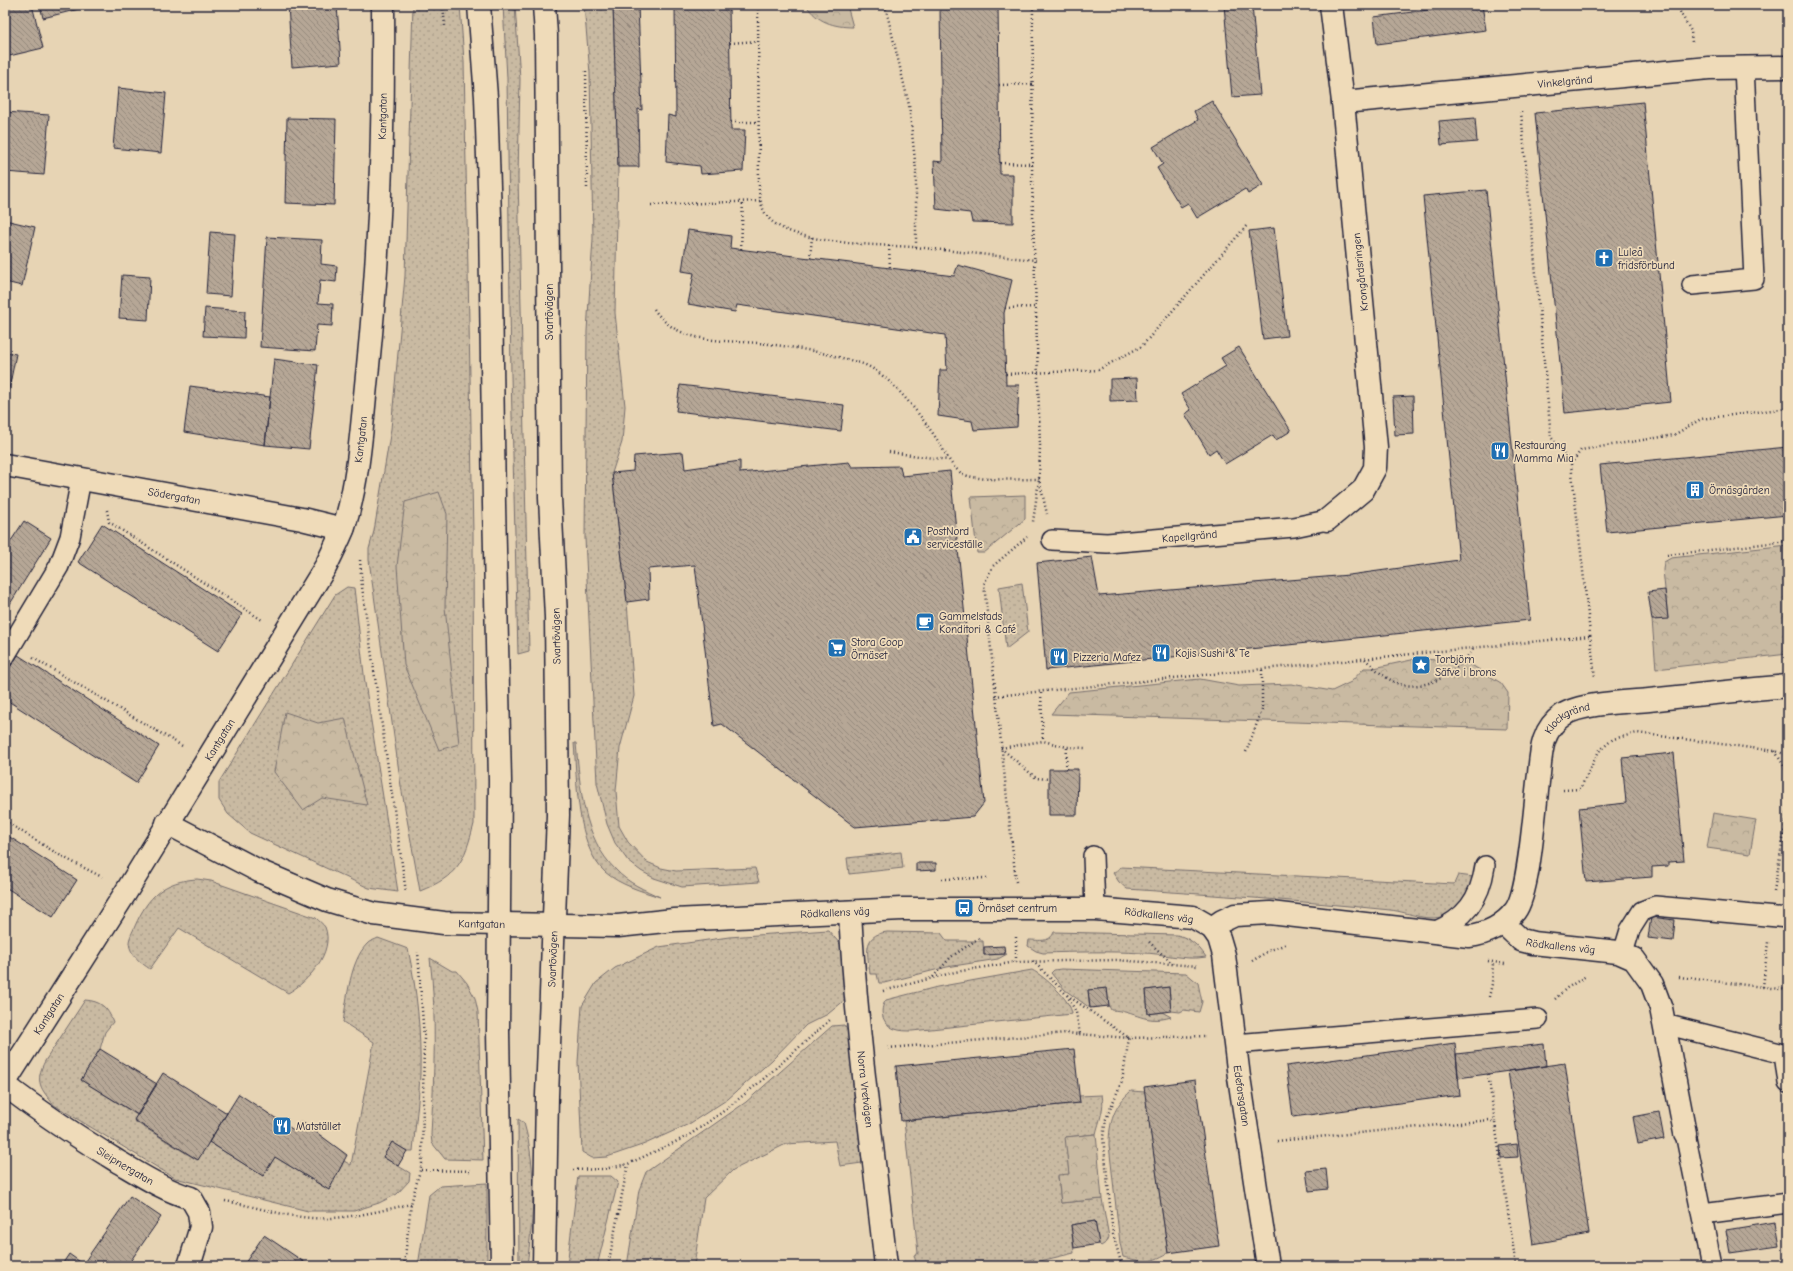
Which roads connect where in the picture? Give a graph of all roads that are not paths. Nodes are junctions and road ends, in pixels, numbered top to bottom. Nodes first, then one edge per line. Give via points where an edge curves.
1 (383, 5) edge
2 (479, 5) edge
3 (544, 5) edge
4 (1330, 5) edge
5 (1788, 67) edge
6 (1744, 68) junction
7 (1343, 102) junction
8 (1692, 285) dead end
9 (5, 465) edge
10 (81, 479) junction
11 (1327, 520) joint
12 (343, 529) junction
13 (1052, 540) road end
14 (8, 651) edge
15 (1788, 686) edge
16 (167, 823) junction
17 (1093, 856) dead end
18 (1485, 866) dead end
19 (1095, 909) junction
20 (850, 912) junction
21 (1788, 918) edge
22 (1503, 923) junction
23 (499, 924) junction
24 (553, 925) junction
25 (1212, 928) junction
26 (1434, 932) junction
27 (1623, 954) junction
28 (1538, 1019) road end
29 (1664, 1024) junction
30 (1235, 1044) junction
31 (1786, 1054) edge
32 (5, 1082) edge
33 (1788, 1082) edge
34 (5, 1085) edge
35 (1685, 1133) joint
36 (1788, 1203) edge
37 (1702, 1214) junction
38 (189, 1266) edge
39 (502, 1266) edge
40 (544, 1266) edge
41 (886, 1266) edge
42 (1268, 1266) edge
43 (1712, 1266) edge

1 - 12 street, Kantgatan via 379,219 371,328 353,494
2 - 23 street via 486,97 490,217 500,781
3 - 24 street, Svartövägen via 549,214 550,498 556,617 558,815
4 - 7 street, Krongårdsringen
5 - 6 street, Vinkelgränd
6 - 7 street, Vinkelgränd via 1704,68
6 - 8 lane via 1754,279
7 - 11 street, Krongårdsringen via 1376,447 1375,468 1363,490
9 - 10 street, Södergatan
10 - 12 street, Södergatan via 302,519
10 - 14 lane via 70,537 59,566
11 - 13 lane, Kapellgränd via 1294,526 1108,543
12 - 16 street, Kantgatan via 326,566
15 - 22 street, Klockgränd via 1574,709 1552,724 1544,739 1521,900 1515,911
16 - 23 street, Kantgatan via 259,871 327,900 374,914 444,923
16 - 32 street, Kantgatan
17 - 19 lane
18 - 26 lane via 1482,884 1462,917 1450,926
19 - 20 street, Rödkallens väg via 910,909
19 - 25 street, Rödkallens väg via 1193,917
20 - 24 street, Rödkallens väg via 682,919 618,926
20 - 41 street, Norra Vretvägen via 872,1152
21 - 27 lane via 1655,906 1642,911 1630,930
22 - 26 street via 1488,932 1469,936
22 - 27 street, Rödkallens väg via 1521,940
23 - 24 street, Kantgatan
23 - 39 street
24 - 40 street, Svartövägen via 546,1096
25 - 26 street via 1235,916 1270,913
25 - 30 street, Edeforsgatan via 1219,938 1226,965
27 - 29 street, Rödkallens väg via 1634,959 1648,977 1661,1008
28 - 30 lane
29 - 31 lane
29 - 35 street, Rödkallens väg
30 - 42 street, Edeforsgatan
31 - 33 lane
34 - 38 street, Sleipnergatan via 78,1137 148,1179 174,1193 191,1198 199,1212 201,1228
35 - 37 lane
36 - 37 lane
37 - 43 lane

